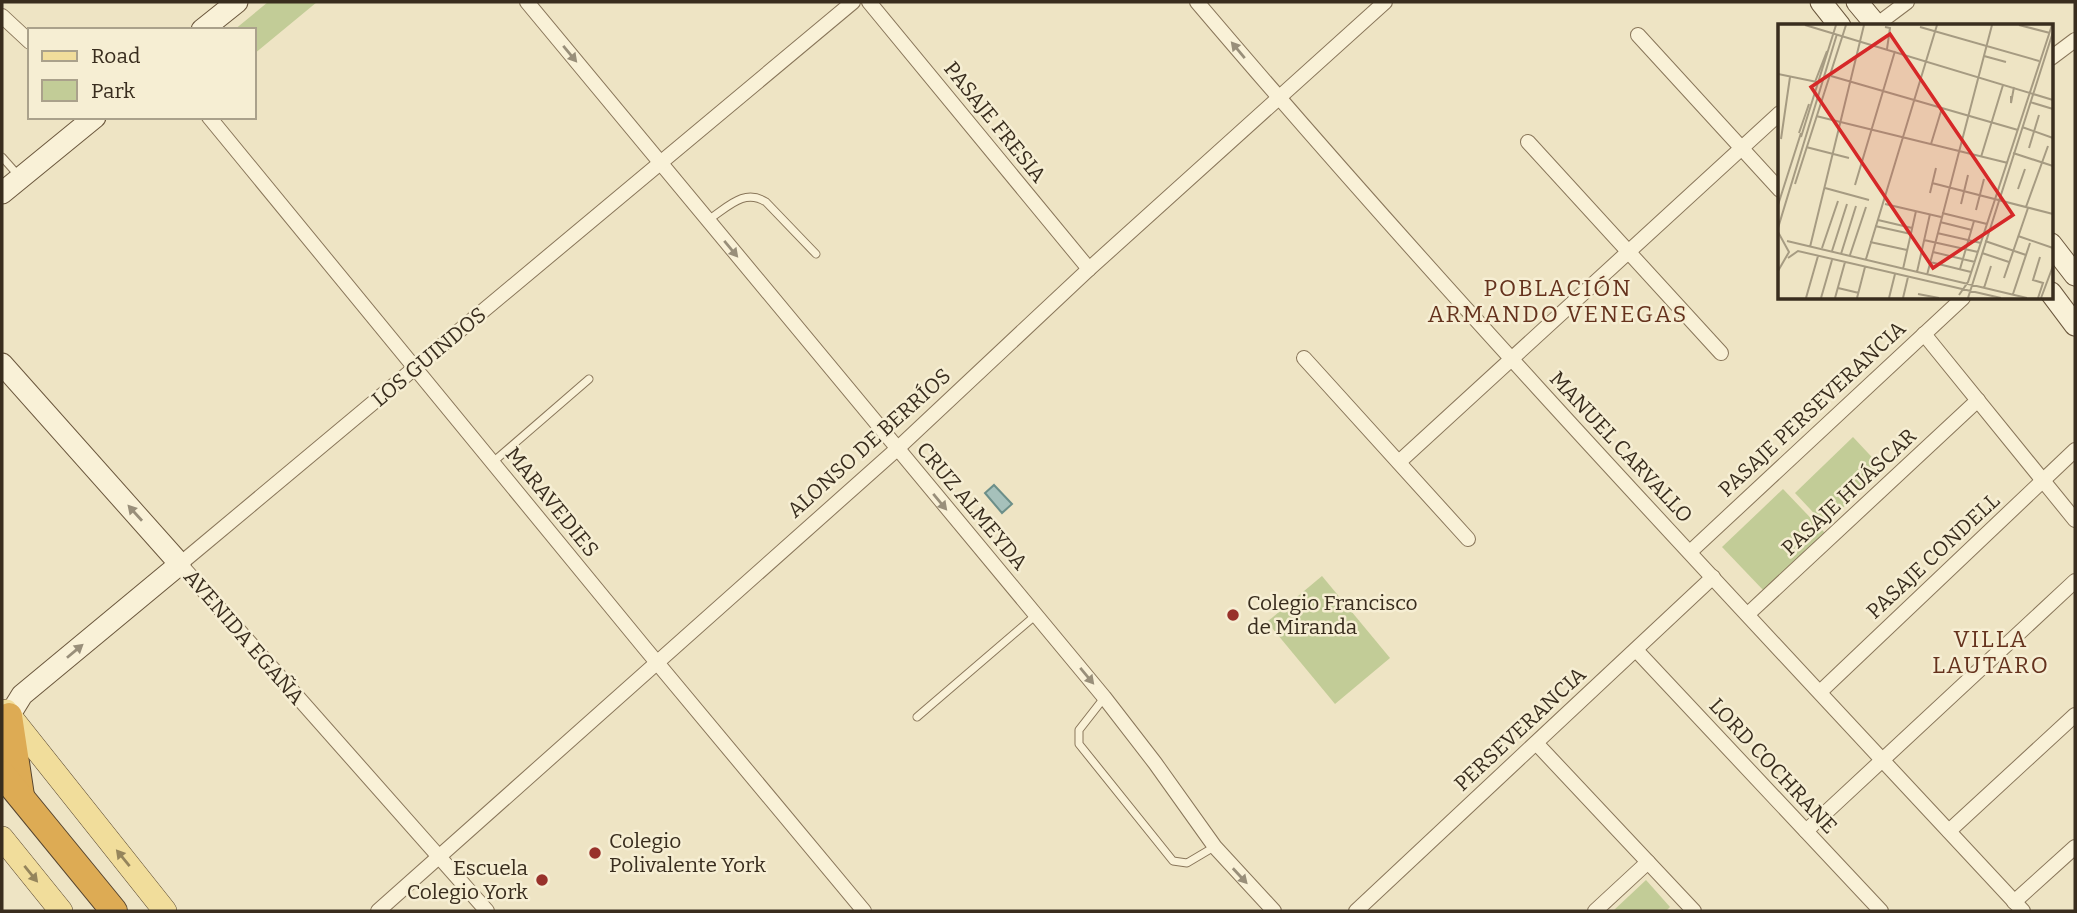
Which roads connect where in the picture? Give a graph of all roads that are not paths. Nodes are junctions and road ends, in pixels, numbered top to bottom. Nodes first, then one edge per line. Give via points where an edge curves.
1 (237, 2) edge
2 (527, 2) edge
3 (853, 2) edge
4 (869, 2) edge
5 (1197, 2) edge
6 (1385, 2) edge
7 (1821, 2) edge
8 (1857, 2) edge
9 (1907, 2) edge
10 (2, 16) edge
11 (1838, 24) edge
12 (1874, 24) edge
13 (1879, 24) edge
14 (204, 28) edge
15 (1638, 35) dead end
16 (2075, 40) edge
17 (28, 41) edge
18 (2052, 57) edge
19 (1279, 98) junction
20 (1778, 115) edge
21 (93, 119) edge
22 (211, 119) edge
23 (1528, 142) dead end
24 (1741, 148) junction
25 (2, 157) edge
26 (660, 163) junction
27 (21, 178) junction
28 (1778, 188) edge
29 (2, 193) edge
30 (707, 220) junction
31 (2052, 245) edge
32 (1628, 250) junction
33 (816, 254) dead end
34 (1089, 269) junction
35 (2075, 275) edge
36 (2052, 294) edge
37 (1962, 299) edge
38 (2075, 325) edge
39 (1924, 334) junction
40 (1721, 353) dead end
41 (1304, 358) dead end
42 (1511, 359) junction
43 (2, 364) edge
44 (415, 368) junction
45 (589, 379) dead end
46 (1978, 400) junction
47 (897, 449) junction
48 (2075, 450) edge
49 (492, 462) junction
50 (1399, 462) junction
51 (2043, 480) junction
52 (2075, 520) edge
53 (1468, 538) dead end
54 (1690, 552) junction
55 (180, 564) junction
56 (1713, 577) junction
57 (2075, 580) edge
58 (1748, 614) junction
59 (1036, 615) junction
60 (1636, 650) junction
61 (656, 662) junction
62 (1820, 692) junction
63 (1104, 697) junction
64 (6, 711) edge
65 (2075, 715) edge
66 (917, 717) dead end
67 (1536, 743) junction
68 (1883, 760) junction
69 (2, 774) edge
70 (21, 798) junction
71 (1806, 831) junction
72 (1949, 831) junction
73 (2, 838) edge
74 (2075, 846) edge
75 (1215, 847) junction
76 (438, 856) junction
77 (1648, 862) junction
78 (2019, 907) edge
79 (1685, 908) edge
80 (61, 911) edge
81 (114, 911) edge
82 (165, 911) edge
83 (378, 911) edge
84 (486, 911) edge
85 (864, 911) edge
86 (1274, 911) edge
87 (1356, 911) edge
88 (1595, 911) edge
89 (1881, 911) edge

1 - 14 street
2 -> 26 street, CRUZ ALMEYDA
3 - 26 street, LOS GUINDOS
4 - 34 street, PASAJE FRESIA
19 -> 5 street, MANUEL CARVALLO
6 - 19 street, ALONSO DE BERRÍOS
7 - 11 street
8 - 12 street
9 - 13 street
10 - 17 street
15 - 24 street
16 - 18 street
19 - 34 street, ALONSO DE BERRÍOS
19 - 42 street, MANUEL CARVALLO
20 - 24 street
21 - 27 street
22 - 44 street, MARAVEDIES
23 - 32 street
24 - 28 street
24 - 32 street
25 - 27 lane
26 - 30 street, CRUZ ALMEYDA
26 - 44 street, LOS GUINDOS
27 - 29 street
30 - 33 lane via 746,195 757,196
30 -> 47 street, CRUZ ALMEYDA
31 - 35 street
32 - 40 street
32 - 42 street
34 - 47 street, ALONSO DE BERRÍOS
36 - 38 street
37 - 39 street, PASAJE PERSEVERANCIA
39 - 46 street
39 - 54 street, PASAJE PERSEVERANCIA
41 - 50 street
42 - 50 street
42 - 54 street, MANUEL CARVALLO
55 -> 43 street, AVENIDA EGAÑA
44 - 49 street, MARAVEDIES
44 - 55 street, LOS GUINDOS
45 - 49 lane
46 - 51 street
46 - 58 street, PASAJE HUÁSCAR
47 -> 59 street, CRUZ ALMEYDA
47 - 61 street, ALONSO DE BERRÍOS
48 - 51 street, PASAJE CONDELL
49 - 61 street, MARAVEDIES
50 - 53 street
51 - 52 street
51 - 62 street, PASAJE CONDELL
54 - 56 street, MANUEL CARVALLO
64 -> 55 street, LOS GUINDOS
55 - 76 street, AVENIDA EGAÑA
56 - 58 street, MANUEL CARVALLO
56 - 60 street, PERSEVERANCIA
57 - 68 street
58 - 62 street, MANUEL CARVALLO
59 -> 63 street, CRUZ ALMEYDA
59 - 66 lane
60 - 67 street, PERSEVERANCIA
60 - 71 street, LORD COCHRANE
61 - 76 street, ALONSO DE BERRÍOS
61 - 85 street, MARAVEDIES
62 - 68 street, MANUEL CARVALLO
63 - 75 street, CRUZ ALMEYDA
63 - 75 lane via 1079,730 1079,744 1174,861 1188,863
64 - 70 highway
82 -> 64 main road
65 - 72 street
67 - 77 street
67 - 87 street, PERSEVERANCIA
68 - 71 street
68 - 72 street, MANUEL CARVALLO
69 - 70 highway
70 - 81 highway
71 - 89 street, LORD COCHRANE
72 - 78 street, MANUEL CARVALLO
73 -> 80 main road
74 - 78 street
75 -> 86 street, CRUZ ALMEYDA
76 - 83 street, ALONSO DE BERRÍOS
76 - 84 street, AVENIDA EGAÑA
77 - 79 street
77 - 88 street

